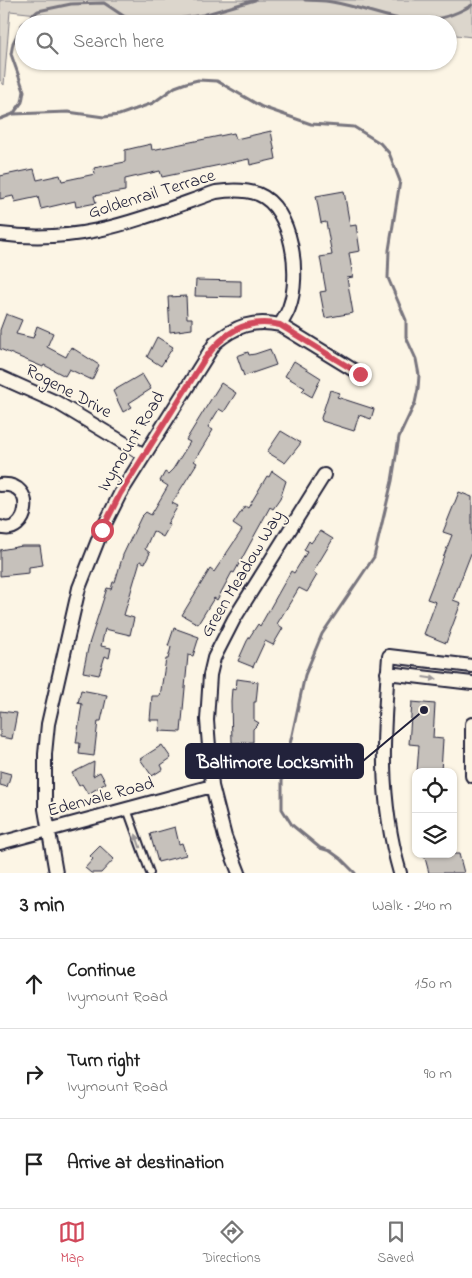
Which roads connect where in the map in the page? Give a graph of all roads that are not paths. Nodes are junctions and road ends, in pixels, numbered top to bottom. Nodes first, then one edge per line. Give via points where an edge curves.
1 (0, 234) edge
2 (280, 325) junction
3 (360, 374) dead end
4 (0, 377) edge
5 (144, 455) junction
6 (324, 475) dead end
7 (0, 486) edge
8 (0, 527) edge
9 (472, 666) edge
10 (387, 673) junction
11 (472, 683) edge
12 (472, 724) edge
13 (472, 776) edge
14 (212, 786) junction
15 (127, 809) junction
16 (48, 830) junction
17 (0, 843) edge
18 (56, 873) edge
19 (150, 873) edge
20 (239, 873) edge
21 (400, 873) edge

1 - 2 street, Goldenrail Terrace via 72,236 122,225 216,192 232,190 258,194 270,201 280,213 292,250 295,273 292,296
2 - 3 street, Ivymount Road
2 - 5 street, Ivymount Road via 266,322 242,326 215,343
4 - 5 street, Rogene Drive via 56,402
5 - 16 street, Ivymount Road via 102,530 79,588 71,619 47,739 44,785
6 - 14 street, Green Meadow Way via 214,658 207,693
7 - 8 street via 19,491 27,506 20,522 12,527
9 - 10 street via 389,656
10 -> 11 street
10 - 21 street via 383,771 389,824
12 - 13 street
14 - 15 street, Edenvale Road
14 - 20 street, Green Meadow Way
15 - 16 street, Edenvale Road
19 -> 15 lane
16 - 17 street, Edenvale Road
16 - 18 street, Ivymount Road

